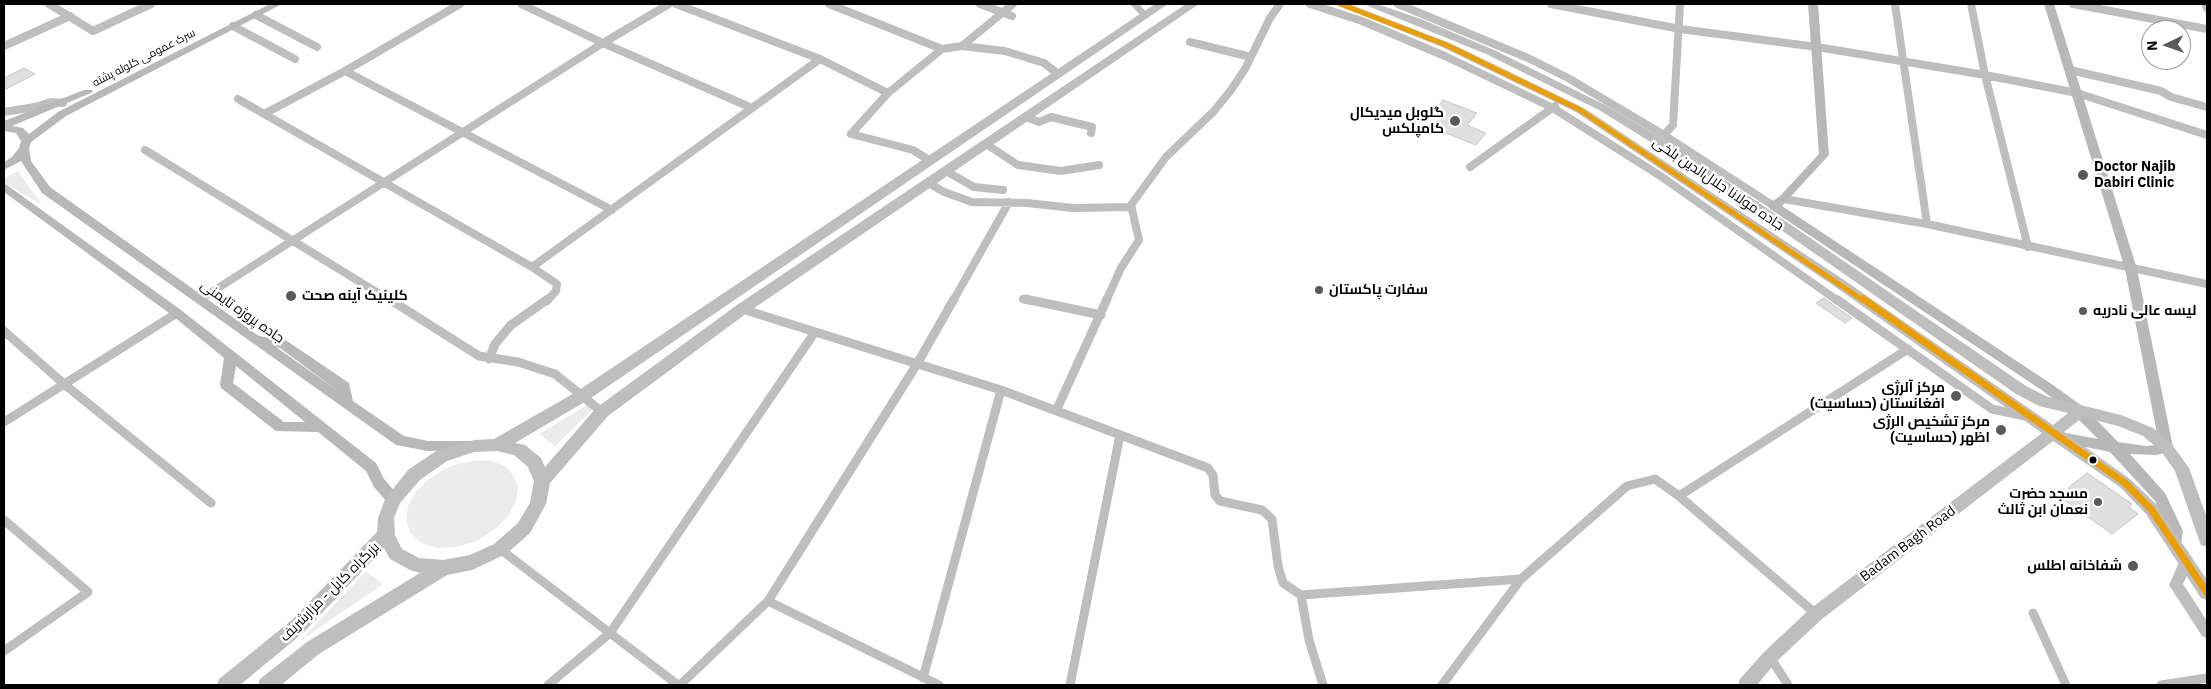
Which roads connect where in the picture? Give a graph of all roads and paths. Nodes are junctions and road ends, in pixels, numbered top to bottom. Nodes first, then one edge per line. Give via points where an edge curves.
1 (49, 4) edge
2 (151, 4) edge
3 (262, 4) edge
4 (277, 4) edge
5 (460, 4) edge
6 (521, 4) edge
7 (669, 4) edge
8 (676, 4) edge
9 (829, 4) edge
10 (980, 4) edge
11 (1013, 4) edge
12 (1134, 4) edge
13 (1162, 4) edge
14 (1193, 4) edge
15 (1280, 4) edge
16 (1310, 4) edge
17 (1340, 4) edge
18 (1367, 4) edge
19 (1402, 4) edge
20 (1551, 4) edge
21 (1680, 4) edge
22 (1813, 4) edge
23 (1895, 4) edge
24 (1971, 4) edge
25 (2049, 4) edge
26 (2074, 4) edge
27 (2205, 4) edge
28 (2107, 7) edge
29 (2207, 8) edge
30 (1002, 12) junction
31 (256, 15) junction
32 (1145, 15) junction
33 (70, 16) junction
34 (1012, 16) dead end
35 (234, 26) junction
36 (1680, 29) junction
37 (2207, 29) edge
38 (1190, 42) dead end
39 (603, 43) junction
40 (4, 46) edge
41 (962, 46) junction
42 (317, 47) dead end
43 (1818, 47) junction
44 (942, 49) junction
45 (1251, 57) junction
46 (294, 59) dead end
47 (820, 59) junction
48 (1903, 61) junction
49 (2070, 70) junction
50 (345, 72) junction
51 (1058, 73) junction
52 (1984, 75) junction
53 (888, 93) junction
54 (2077, 93) junction
55 (238, 99) dead end
56 (63, 103) junction
57 (1557, 105) junction
58 (2207, 107) edge
59 (752, 108) junction
60 (4, 112) edge
61 (264, 114) junction
62 (1026, 117) junction
63 (4, 126) edge
64 (464, 133) junction
65 (1091, 133) dead end
66 (2207, 134) edge
67 (1664, 135) junction
68 (986, 144) junction
69 (25, 145) junction
70 (145, 150) dead end
71 (929, 160) junction
72 (1099, 165) dead end
73 (4, 167) edge
74 (1470, 167) dead end
75 (946, 171) junction
76 (385, 183) junction
77 (929, 183) junction
78 (4, 187) edge
79 (1003, 190) dead end
80 (1010, 202) junction
81 (1779, 203) junction
82 (1130, 207) junction
83 (612, 210) junction
84 (1927, 224) junction
85 (294, 240) junction
86 (2028, 247) junction
87 (532, 267) junction
88 (2131, 269) junction
89 (2207, 284) edge
90 (1023, 299) dead end
91 (199, 300) junction
92 (742, 309) junction
93 (177, 313) junction
94 (1101, 315) junction
95 (4, 331) edge
96 (815, 332) junction
97 (1908, 349) junction
98 (231, 356) junction
99 (489, 359) junction
100 (917, 364) junction
101 (64, 384) junction
102 (1001, 390) junction
103 (582, 396) junction
104 (1056, 411) junction
105 (602, 412) junction
106 (2080, 412) junction
107 (2033, 417) junction
108 (4, 422) edge
109 (321, 427) junction
110 (1120, 435) junction
111 (2058, 435) junction
112 (497, 445) junction
113 (474, 446) junction
114 (2113, 447) junction
115 (2166, 447) junction
116 (542, 481) junction
117 (1679, 496) junction
118 (393, 499) junction
119 (212, 504) dead end
120 (4, 520) edge
121 (386, 536) junction
122 (2207, 540) edge
123 (2174, 545) junction
124 (500, 548) junction
125 (2186, 562) junction
126 (442, 568) junction
127 (1521, 579) junction
128 (2207, 593) edge
129 (1301, 595) junction
130 (768, 602) junction
131 (2033, 613) dead end
132 (1816, 614) junction
133 (2207, 632) edge
134 (610, 633) junction
135 (4, 651) edge
136 (1770, 656) junction
137 (923, 678) junction
138 (2207, 678) edge
139 (226, 685) edge
140 (267, 685) edge
141 (548, 685) edge
142 (679, 685) edge
143 (939, 685) edge
144 (1070, 685) edge
145 (1322, 685) edge
146 (1442, 685) edge
147 (1746, 685) edge
148 (1788, 685) edge
149 (2066, 685) edge
150 (2162, 685) edge

1 - 33 street
2 - 33 street via 93,31
3 - 56 main road, سرک عمومی کلوله پشته
4 - 31 main road, سرک عمومی کلوله پشته
5 - 50 street
6 - 39 street
7 - 39 street
8 - 47 street
9 - 44 street
10 - 30 street
11 - 30 street
12 - 32 street
13 - 32 highway
14 - 62 highway
15 - 45 street
16 - 57 street via 1362,21
17 - 57 main road, جاده مولانا جلال‌الدین بلخی via 1446,45
18 - 106 main road, جاده مولانا جلال‌الدین بلخی via 1490,52 1603,108 1745,199 2021,390 2044,402
19 - 67 street via 1560,74
20 - 36 street
21 - 36 street
22 - 43 main road
23 - 48 street
24 - 52 street
25 - 49 main road
26 - 28 street
27 - 29 street
28 - 37 street
30 - 34 street
30 - 41 street
31 - 35 main road, سرک عمومی کلوله پشته
31 - 42 street
32 - 51 highway
33 - 40 street
35 - 46 street
35 - 69 main road, سرک عمومی کلوله پشته via 62,114
36 - 43 street
36 - 67 street via 1673,125
38 - 45 street
39 - 59 street
39 - 64 street
41 - 44 street
41 - 51 street via 991,48 1037,60
43 - 48 street
43 - 81 main road via 1824,155
44 - 53 street
45 - 82 street via 1220,104 1166,156
47 - 53 street
47 - 59 street
48 - 52 street
48 - 84 street
49 - 54 main road
49 - 58 street via 2161,91
50 - 61 street
50 - 64 street
51 - 71 highway
52 - 54 street
52 - 86 street
53 - 71 street via 851,134 913,150
54 - 66 street
54 - 88 main road
55 - 61 street
56 - 60 street via 51,102
56 - 63 main road, سرک عمومی کلوله پشته
57 - 74 street
57 - 97 street
57 - 107 main road, جاده مولانا جلال‌الدین بلخی via 1580,110 1646,153
59 - 83 street
61 - 76 street
62 - 65 street via 1039,122 1051,117 1084,125 1094,128
62 - 68 highway
63 - 69 main road via 19,130 24,135
64 - 76 street
64 - 83 street
67 - 81 street
68 - 72 street via 1018,165 1061,171
68 - 75 highway
69 - 73 main road, سرک عمومی کلوله پشته via 16,159
69 - 91 main road, جاده پروژه تایمنی via 26,160 46,190
70 - 85 street
71 - 103 highway
75 - 77 highway
75 - 79 street via 974,187
76 - 85 street
76 - 87 street
77 - 80 street via 965,201
77 - 92 highway
78 - 93 main road
80 - 82 street via 1073,208
80 - 100 street
81 - 84 street
81 - 106 main road
82 - 94 street via 1139,240 1128,256
83 - 87 street
84 - 86 street
85 - 91 street
85 - 99 street via 479,356
86 - 88 street
87 - 99 street via 557,284 556,291 546,302 511,324 495,344
88 - 89 street
88 - 115 main road
90 - 94 street
91 - 113 main road, جاده پروژه تایمنی via 255,339 283,344 344,386 347,403 401,441 428,446
92 - 96 street
92 - 105 highway
93 - 98 main road
93 - 101 street
94 - 104 street
95 - 101 street
96 - 100 street
96 - 134 street
97 - 107 street via 1992,409
97 - 117 street
98 - 109 main road
98 - 109 main road via 226,385 281,427
99 - 103 street via 518,362 555,374
100 - 102 street
100 - 130 street
101 - 108 street
101 - 119 street
102 - 104 street
102 - 137 street
103 - 105 street
103 - 112 highway
104 - 110 street
105 - 116 highway
106 - 111 main road, Badam Bagh Road
106 - 114 main road
106 - 115 main road, جاده مولانا جلال‌الدین بلخی via 2121,421 2148,432
107 - 111 main road, جاده مولانا جلال‌الدین بلخی
109 - 118 main road via 371,467
110 - 129 street via 1208,468 1213,475 1215,495 1220,501 1262,510 1272,519 1283,583
110 - 144 street
111 - 114 main road
111 - 123 main road, جاده مولانا جلال‌الدین بلخی via 2125,483 2151,509
111 - 132 main road, Badam Bagh Road
112 - 113 highway
112 - 116 highway via 519,450 535,463
113 - 118 highway via 442,456 414,475
114 - 115 main road via 2146,451
114 - 123 main road via 2160,497 2176,531
115 - 122 main road, جاده مولانا جلال‌الدین بلخی via 2182,468
116 - 124 highway via 538,504 524,528
117 - 127 street via 1655,479 1627,486
117 - 132 street
118 - 121 highway via 386,518
120 - 135 street via 88,592
121 - 126 highway via 396,554 416,565
121 - 139 highway, بزرگراه کابل - مزارشریف via 298,626
123 - 125 main road, جاده مولانا جلال‌الدین بلخی
124 - 126 highway via 472,562
124 - 134 street
125 - 128 main road, جاده مولانا جلال‌الدین بلخی
125 - 133 street via 2176,585
126 - 140 highway, بزرگراه کابل - مزارشریف via 313,648
127 - 129 street
127 - 146 street
129 - 145 street
130 - 137 street
130 - 142 street
131 - 149 street
132 - 136 main road, Badam Bagh Road
134 - 141 street
134 - 142 street
136 - 147 main road, Badam Bagh Road
136 - 148 street
137 - 143 street
138 - 150 street

